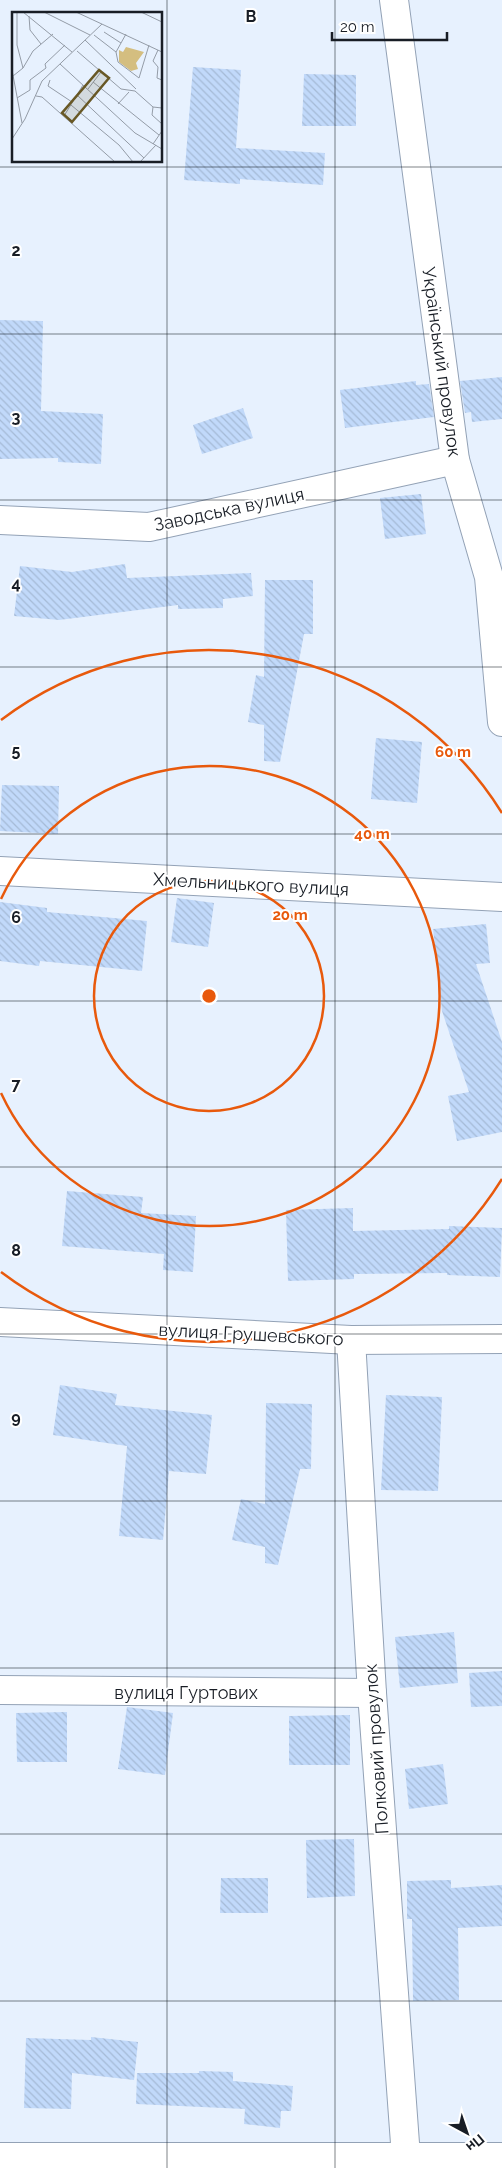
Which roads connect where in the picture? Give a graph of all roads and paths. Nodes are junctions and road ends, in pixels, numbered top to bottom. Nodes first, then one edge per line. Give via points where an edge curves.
1 (394, 0) edge
2 (455, 460) junction
3 (0, 520) edge
4 (495, 576) edge
5 (502, 722) edge
6 (0, 870) edge
7 (502, 897) edge
8 (0, 1322) edge
9 (502, 1339) edge
10 (351, 1340) junction
11 (0, 1690) edge
12 (372, 1693) junction
13 (0, 2157) edge
14 (406, 2157) junction
15 (502, 2157) edge

1 - 2 street, Український провулок
2 - 3 street, Заводська вулиця via 149,527
2 - 4 street, Український провулок
4 - 5 street, Український провулок
6 - 7 street, Хмельницького вулиця
8 - 10 street, вулиця Грушевського
9 - 10 street, вулиця Грушевського
10 - 12 street, Полковий провулок
11 - 12 street, вулиця Гуртових
12 - 14 street, Полковий провулок
13 - 14 street
14 - 15 street

